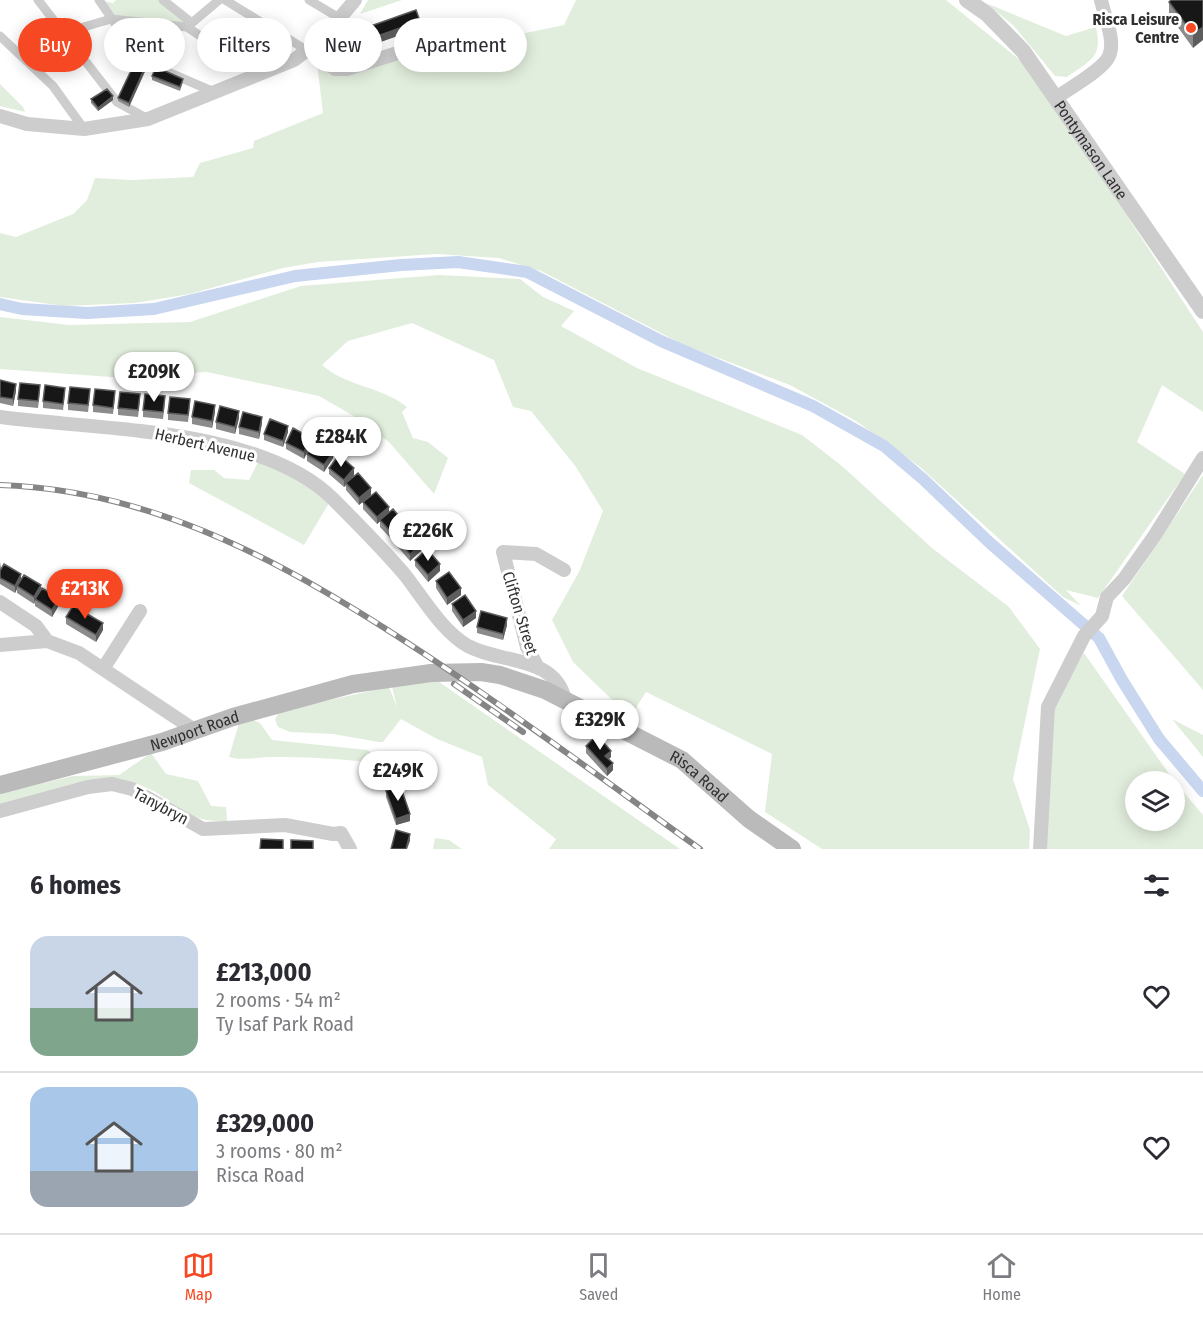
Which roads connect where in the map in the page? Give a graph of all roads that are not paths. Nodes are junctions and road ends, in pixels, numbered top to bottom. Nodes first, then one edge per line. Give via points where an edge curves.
1 (38, 0) edge
2 (99, 0) edge
3 (163, 0) edge
4 (219, 0) edge
5 (225, 0) edge
6 (309, 0) edge
7 (355, 0) edge
8 (967, 0) edge
9 (1101, 0) edge
10 (52, 18) edge
11 (110, 18) edge
12 (340, 18) edge
13 (342, 18) edge
14 (185, 25) edge
15 (189, 25) junction
16 (0, 36) edge
17 (304, 49) edge
18 (18, 53) edge
19 (304, 53) edge
20 (92, 70) edge
21 (38, 72) edge
22 (168, 72) edge
23 (258, 75) junction
24 (216, 93) junction
25 (1057, 97) junction
26 (0, 116) edge
27 (148, 119) junction
28 (84, 129) junction
29 (1203, 311) edge
30 (0, 417) edge
31 (1203, 458) edge
32 (564, 570) dead end
33 (0, 602) edge
34 (140, 611) dead end
35 (47, 641) junction
36 (0, 645) edge
37 (538, 668) junction
38 (103, 669) junction
39 (390, 678) joint
40 (566, 700) junction
41 (193, 729) junction
42 (0, 785) edge
43 (0, 811) edge
44 (350, 849) edge
45 (792, 849) edge
46 (1040, 849) edge

1 - 10 street
2 - 11 street
3 - 15 street
4 - 15 street
5 - 17 street
6 - 12 street
7 - 13 street
8 - 25 street, Pontymason Lane via 987,14 1023,51
9 - 25 street via 1110,55
14 - 15 street
15 - 23 street
16 - 18 street
19 - 23 street
20 - 27 street via 117,102
21 - 28 street
22 - 24 street
23 - 24 street
24 - 27 street
25 - 29 street, Pontymason Lane
26 - 28 street via 27,124
27 - 28 street
30 - 37 street, Herbert Avenue via 143,431 276,461 313,481 332,498 468,646
31 - 46 street via 1155,535 1107,597 1102,616 1084,636 1048,707
32 - 37 street, Clifton Street via 536,554 502,552 527,647
33 - 35 street via 36,626
34 - 38 street
35 - 36 street
35 - 38 street
37 - 40 street, Herbert Avenue via 561,685
38 - 41 street
39 - 40 main road, Risca Road via 481,672 522,681
39 - 41 main road, Newport Road via 316,693
40 - 45 main road, Risca Road via 682,760 749,819
41 - 42 main road, Newport Road via 162,742
43 - 44 street, Tanybryn via 112,784 132,789 203,829 285,825 341,833

